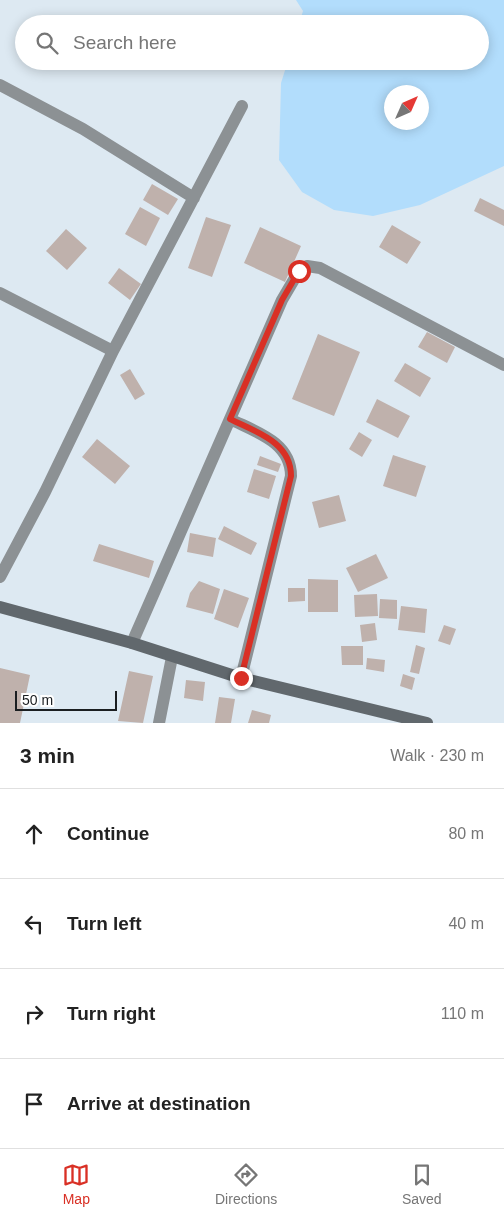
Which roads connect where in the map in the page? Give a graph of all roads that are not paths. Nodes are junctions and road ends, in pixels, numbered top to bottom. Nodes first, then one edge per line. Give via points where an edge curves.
1 (0, 84) edge
2 (242, 106) dead end
3 (194, 198) junction
4 (0, 293) edge
5 (113, 351) junction
6 (504, 365) edge
7 (230, 419) junction
8 (0, 577) edge
9 (0, 607) edge
10 (132, 643) junction
11 (172, 657) junction
12 (241, 678) junction
13 (158, 723) edge
14 (427, 723) edge

1 - 3 street via 83,129
2 - 3 street
3 - 5 street
4 - 5 street
5 - 8 street
6 - 7 street via 320,268 307,266 299,271 282,300
7 - 10 street
7 - 12 street via 275,442 287,455 291,466
9 - 10 main road
10 - 11 main road
11 - 12 main road
11 - 13 street
12 - 14 main road

